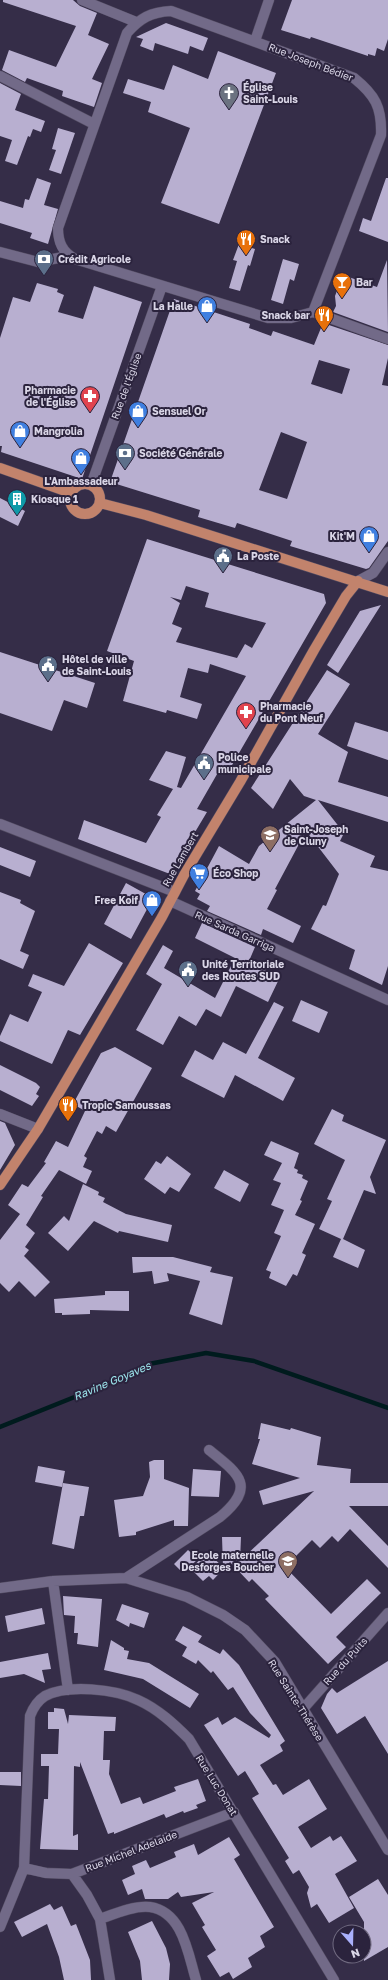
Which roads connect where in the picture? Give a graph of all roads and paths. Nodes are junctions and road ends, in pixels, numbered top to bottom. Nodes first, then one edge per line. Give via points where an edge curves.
1 (82, 0) edge
2 (269, 0) edge
3 (136, 22) junction
4 (255, 41) junction
5 (0, 76) edge
6 (94, 124) junction
7 (0, 252) edge
8 (68, 256) junction
9 (162, 286) junction
10 (313, 312) junction
11 (388, 339) edge
12 (0, 468) edge
13 (0, 475) edge
14 (91, 485) junction
15 (48, 486) junction
16 (71, 493) junction
17 (100, 503) junction
18 (388, 552) edge
19 (358, 581) junction
20 (388, 592) edge
21 (0, 824) edge
22 (172, 896) junction
23 (388, 1000) edge
24 (0, 1114) edge
25 (38, 1129) junction
26 (0, 1185) edge
27 (209, 1450) dead end
28 (126, 1578) junction
29 (54, 1581) junction
30 (0, 1588) edge
31 (388, 1613) edge
32 (68, 1690) junction
33 (302, 1710) junction
34 (234, 1812) junction
35 (388, 1850) edge
36 (24, 1868) junction
37 (72, 1874) junction
38 (100, 1919) junction
39 (0, 1927) edge
40 (110, 1980) edge
41 (196, 1980) edge
42 (334, 1980) edge

1 - 3 street
2 - 4 street
3 - 4 street, Rue Joseph Bédier via 146,15 171,11
3 - 6 street, Rue Joseph Bédier via 127,33
4 - 10 street, Rue Joseph Bédier via 354,78 368,89 382,117 381,135
5 - 6 street
6 - 8 street, Rue Joseph Bédier via 58,228 58,238
7 - 8 street via 38,262
8 - 9 street
9 - 10 street via 268,318 291,318
9 - 14 street, Rue de l'Église
10 - 11 street
12 - 15 main road
13 - 15 main road
14 - 16 main road via 77,486
14 - 17 main road via 99,492
15 - 16 main road
16 - 17 main road via 70,503 80,514 90,514
17 - 19 main road
18 - 19 street, Rue Lambert via 373,573
19 - 20 main road
19 - 22 main road, Rue Lambert via 346,596 314,650
21 - 22 street, Rue Sarda Garriga via 161,884
22 - 23 street, Rue Sarda Garriga
22 - 25 main road, Rue Lambert
24 - 25 street
25 - 26 main road, Rue Lambert
27 - 28 street via 235,1470 240,1482 240,1494 232,1507
28 - 29 street, Rue Sainte-Thérèse
28 - 33 street, Rue Sainte-Thérèse via 187,1597 246,1630 275,1662
29 - 30 street, Rue Sainte-Thérèse
29 - 32 street
31 - 33 street, Rue du Puits
32 - 34 street, Rue Luc Donat via 104,1690 138,1700 169,1719 189,1739
32 - 36 street, Rue Luc Donat via 45,1696 34,1705 30,1716
33 - 35 street, Rue Sainte-Thérèse
34 - 37 street, Rue Michel Adelaide
34 - 42 street, Rue Luc Donat
36 - 37 street, Rue Michel Adelaide via 46,1874
36 - 39 street
37 - 38 street
38 - 40 street
38 - 41 street via 150,1906 168,1912 178,1924

